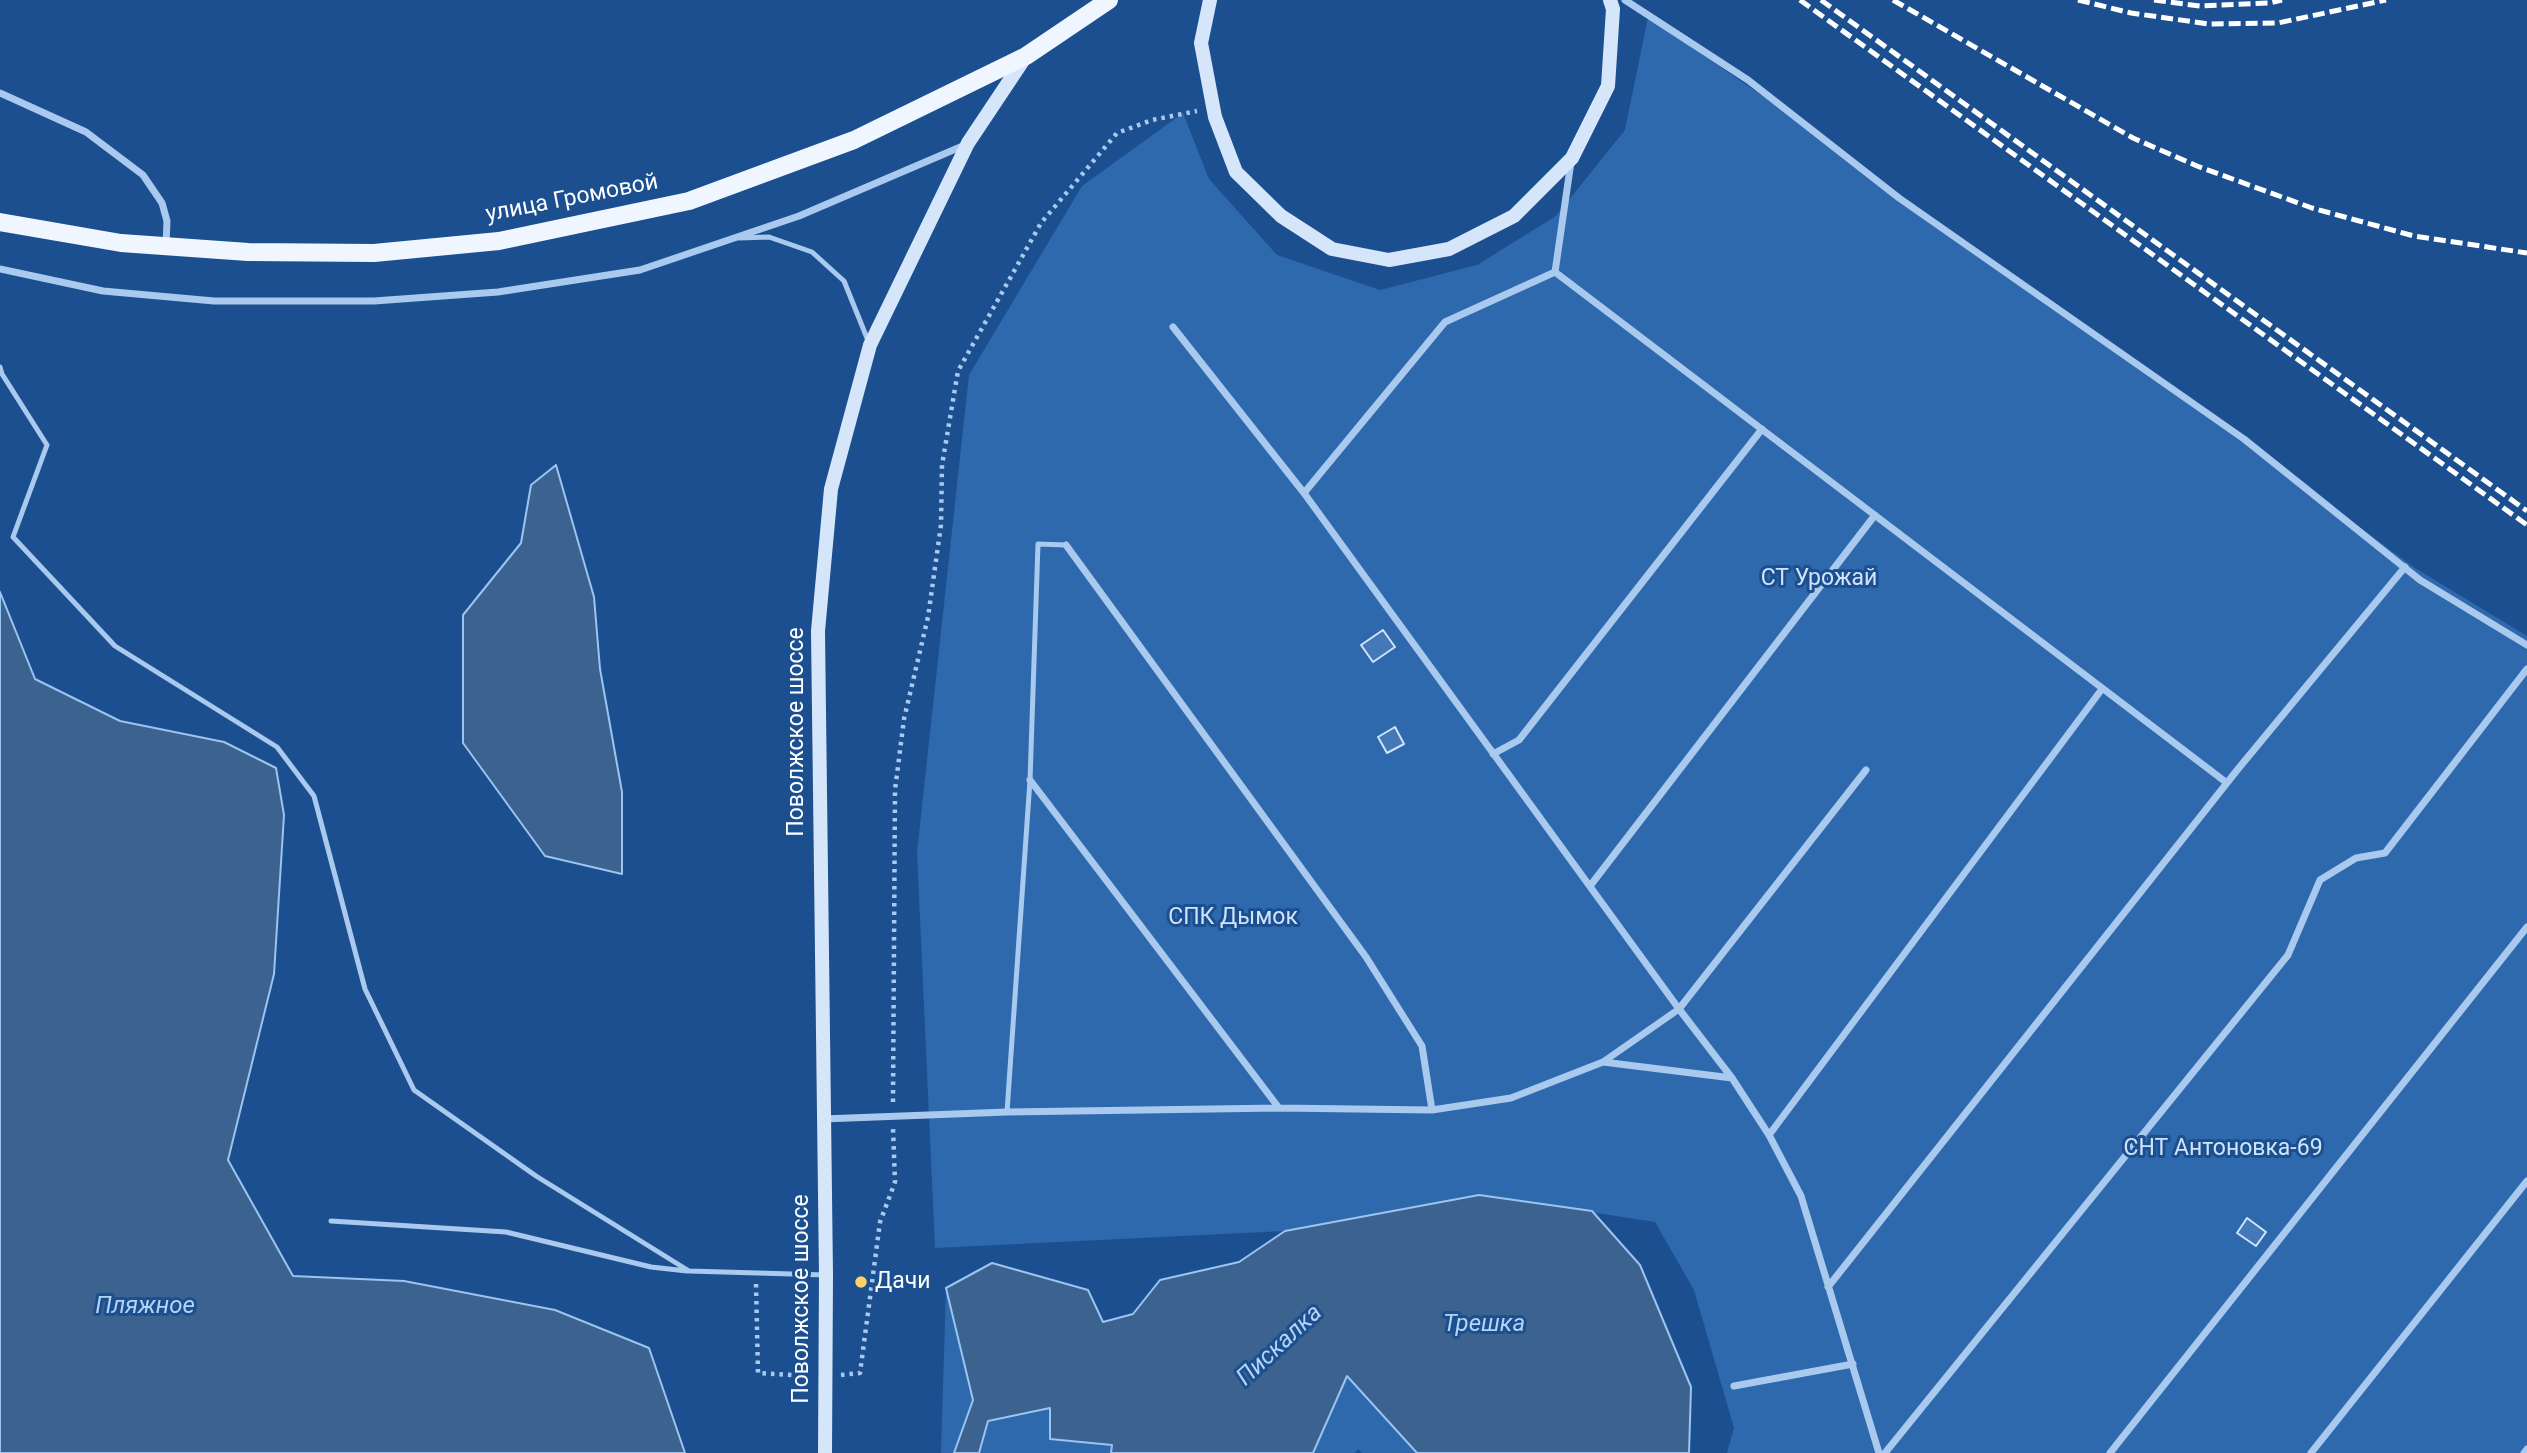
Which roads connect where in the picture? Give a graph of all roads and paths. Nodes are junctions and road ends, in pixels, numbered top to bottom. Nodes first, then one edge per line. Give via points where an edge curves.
1 (1109, 0) edge
2 (1210, 0) edge
3 (1610, 0) edge
4 (1625, 0) edge
5 (1026, 56) junction
6 (0, 93) edge
7 (1213, 108) junction
8 (968, 143) junction
9 (1572, 158) junction
10 (0, 222) edge
11 (732, 239) junction
12 (166, 246) junction
13 (0, 269) edge
14 (1556, 272) junction
15 (1173, 327) dead end
16 (870, 345) junction
17 (0, 367) edge
18 (1762, 429) junction
19 (1304, 493) junction
20 (1875, 515) junction
21 (1066, 545) joint
22 (2405, 567) junction
23 (2527, 645) edge
24 (2527, 669) edge
25 (2102, 689) junction
26 (1493, 754) junction
27 (1866, 770) dead end
28 (1030, 780) junction
29 (2227, 783) junction
30 (1590, 886) junction
31 (2527, 927) edge
32 (1679, 1009) junction
33 (1603, 1062) junction
34 (1732, 1078) junction
35 (1279, 1108) junction
36 (1432, 1110) junction
37 (1007, 1112) junction
38 (893, 1117) junction
39 (822, 1119) junction
40 (1769, 1135) junction
41 (2527, 1181) edge
42 (331, 1222) dead end
43 (689, 1271) junction
44 (755, 1273) junction
45 (826, 1275) junction
46 (1828, 1287) junction
47 (1853, 1364) junction
48 (825, 1377) junction
49 (1734, 1386) dead end
50 (2527, 1449) edge
51 (825, 1453) edge
52 (1878, 1453) edge
53 (1885, 1453) edge
54 (2110, 1453) edge
55 (2311, 1453) edge
56 (2524, 1453) edge

1 - 5 main road, улица Громовой
2 - 7 main road via 1201,43
3 - 9 main road via 1608,86
4 - 22 street via 1748,80 1899,198 2244,439
5 - 8 main road, Поволжское шоссе
5 - 12 main road, улица Громовой via 853,140 689,201 499,241 386,252 248,252
6 - 12 street via 86,132 143,175 162,203
7 - 9 main road via 1236,172 1281,216 1332,249 1389,260 1449,250 1514,216
7 - 38 path via 1152,120 1117,133 1041,223 958,371 942,465 936,564 904,719 895,790
8 - 11 street via 799,216
8 - 16 main road, Поволжское шоссе
9 - 14 street
10 - 12 main road, улица Громовой
11 - 13 street via 640,270 498,292 374,301 214,300 103,291
11 - 16 lane via 769,237 812,251 844,281
14 - 18 street
14 - 19 street via 1445,322
15 - 19 street
16 - 39 main road, Поволжское шоссе via 831,489 818,631
17 - 43 lane via 47,445 13,537 115,646 277,747 314,796 365,989 414,1090 536,1176
18 - 20 street
18 - 26 street via 1520,740
19 - 26 street
20 - 25 street
20 - 30 street
21 - 28 lane via 1038,544
21 - 36 street via 1366,957 1422,1046
22 - 23 street
22 - 29 street
24 - 53 street via 2385,853 2356,858 2320,880 2288,955
25 - 29 street
25 - 40 street
26 - 30 street
27 - 32 street
28 - 35 street
28 - 37 lane
29 - 46 street
30 - 32 street
31 - 54 street
32 - 33 street
32 - 34 street
33 - 34 street
33 - 36 street via 1511,1098
34 - 40 street
35 - 36 street
35 - 37 street
37 - 38 street
38 - 39 street
38 - 48 path via 895,1182 880,1222 860,1373
39 - 45 main road, Поволжское шоссе
40 - 46 street via 1801,1196
41 - 55 street
42 - 43 lane via 506,1232 650,1267
43 - 44 lane
44 - 45 lane
44 - 48 path via 758,1373
45 - 48 main road, Поволжское шоссе
46 - 47 street
47 - 49 street
47 - 52 street
48 - 51 main road, Поволжское шоссе
50 - 56 street

